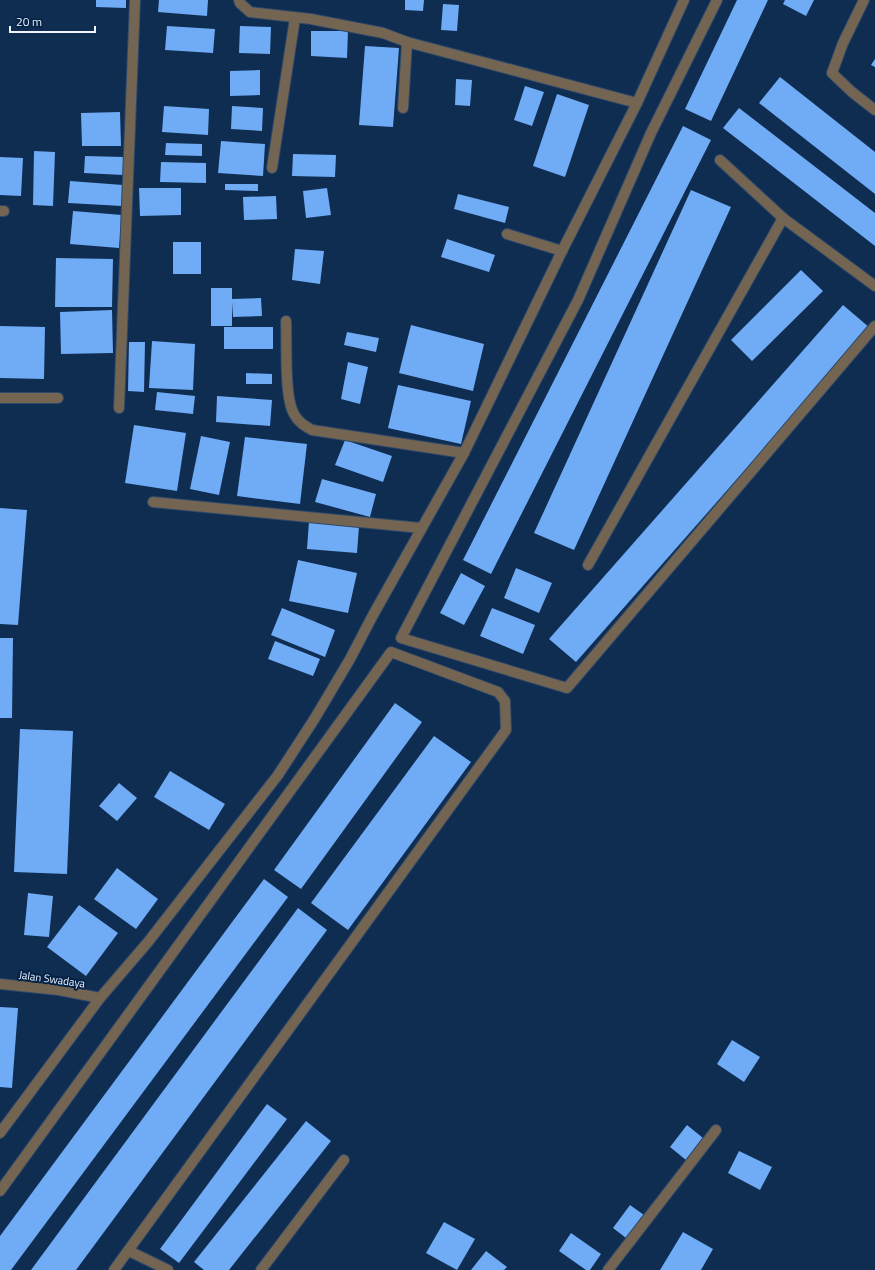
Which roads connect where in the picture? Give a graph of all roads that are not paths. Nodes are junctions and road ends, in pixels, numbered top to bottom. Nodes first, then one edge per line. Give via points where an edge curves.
1 (135, 0) edge
2 (239, 0) edge
3 (684, 0) edge
4 (717, 0) edge
5 (864, 0) edge
6 (295, 18) junction
7 (407, 42) junction
8 (637, 103) junction
9 (403, 108) dead end
10 (875, 110) edge
11 (720, 160) dead end
12 (272, 168) dead end
13 (783, 218) junction
14 (507, 234) dead end
15 (562, 251) junction
16 (875, 286) edge
17 (286, 321) dead end
18 (875, 326) edge
19 (0, 398) edge
20 (58, 398) dead end
21 (119, 408) dead end
22 (464, 453) junction
23 (153, 502) dead end
24 (421, 528) junction
25 (588, 565) dead end
26 (0, 984) edge
27 (100, 998) junction
28 (716, 1130) dead end
29 (0, 1133) edge
30 (344, 1160) dead end
31 (0, 1191) edge
32 (129, 1251) junction
33 (114, 1270) edge
34 (168, 1270) edge
35 (261, 1270) edge
36 (608, 1270) edge

1 - 21 street
2 - 6 street via 250,12
3 - 8 street
4 - 18 street via 651,134 578,300 401,638 567,688
5 - 10 street via 832,73
6 - 7 street via 383,33
6 - 12 street
7 - 8 street
7 - 9 street
8 - 15 street
11 - 13 street
13 - 16 street
13 - 25 street
14 - 15 street
15 - 22 street
17 - 22 street via 289,392 293,413 301,424 312,430
19 - 20 street
22 - 24 street
23 - 24 street
24 - 27 street via 350,659 278,775 148,942
26 - 27 street, Jalan Swadaya via 58,990
27 - 29 street
28 - 36 street
30 - 35 street
31 - 32 street via 391,652 498,692 505,701 506,730
32 - 33 street
32 - 34 street

